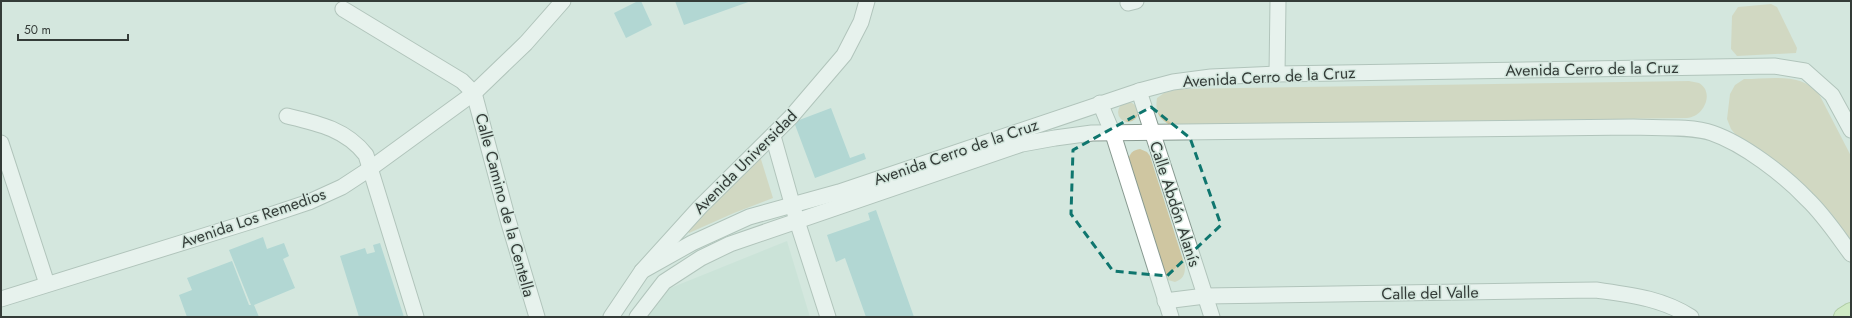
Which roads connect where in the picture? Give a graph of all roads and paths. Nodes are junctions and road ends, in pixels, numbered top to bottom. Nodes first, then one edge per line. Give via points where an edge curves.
1 (563, 1) edge
2 (867, 1) edge
3 (1278, 1) edge
4 (343, 9) dead end
5 (1277, 74) junction
6 (1139, 91) junction
7 (474, 93) junction
8 (1100, 103) junction
9 (287, 116) dead end
10 (1851, 130) edge
11 (1152, 132) junction
12 (1113, 134) junction
13 (772, 136) junction
14 (1, 143) edge
15 (371, 168) junction
16 (793, 205) junction
17 (797, 221) junction
18 (1851, 254) edge
19 (642, 271) junction
20 (46, 284) junction
21 (1205, 296) junction
22 (1, 299) edge
23 (1165, 301) junction
24 (1851, 312) edge
25 (416, 317) edge
26 (537, 317) edge
27 (611, 317) edge
28 (637, 317) edge
29 (828, 317) edge
30 (1171, 317) edge
31 (1212, 317) edge
32 (1691, 317) edge
33 (1844, 317) edge

1 - 7 street, Avenida Los Remedios via 526,43
2 - 13 street, Avenida Universidad via 861,22 844,55
3 - 5 street
4 - 7 street via 462,81
5 - 6 street, Avenida Cerro de la Cruz via 1210,77 1173,82
5 - 10 street, Avenida Cerro de la Cruz via 1774,66 1805,71 1832,94
6 - 8 street, Avenida Cerro de la Cruz
6 - 11 street, Calle Abdón Alanís
7 - 15 street, Avenida Los Remedios
7 - 26 street, Calle Camino de la Centella
8 - 12 street
8 - 16 street, Avenida Cerro de la Cruz via 840,192
9 - 15 street via 323,124 339,132 360,146
11 - 12 street, Avenida Cerro de la Cruz
11 - 18 street, Avenida Cerro de la Cruz via 1633,127 1679,128 1712,133 1756,157 1807,198
11 - 21 street, Calle Abdón Alanís
12 - 17 street, Avenida Cerro de la Cruz via 1092,133 1022,144
12 - 23 street
13 - 16 street
13 - 19 street, Avenida Universidad via 700,207
14 - 20 street
15 - 20 street, Avenida Los Remedios via 342,187 309,202
15 - 25 street
16 - 17 street
16 - 19 street, Avenida Cerro de la Cruz via 749,217 692,243
17 - 28 street, Avenida Cerro de la Cruz via 730,244 701,258 664,282
17 - 29 street
19 - 27 street, Avenida Universidad
20 - 22 street, Avenida Los Remedios
21 - 23 street, Calle del Valle
21 - 31 street, Calle Abdón Alanís
21 - 32 street, Calle del Valle via 1596,290 1643,297 1667,304
23 - 30 street
24 - 33 main road

